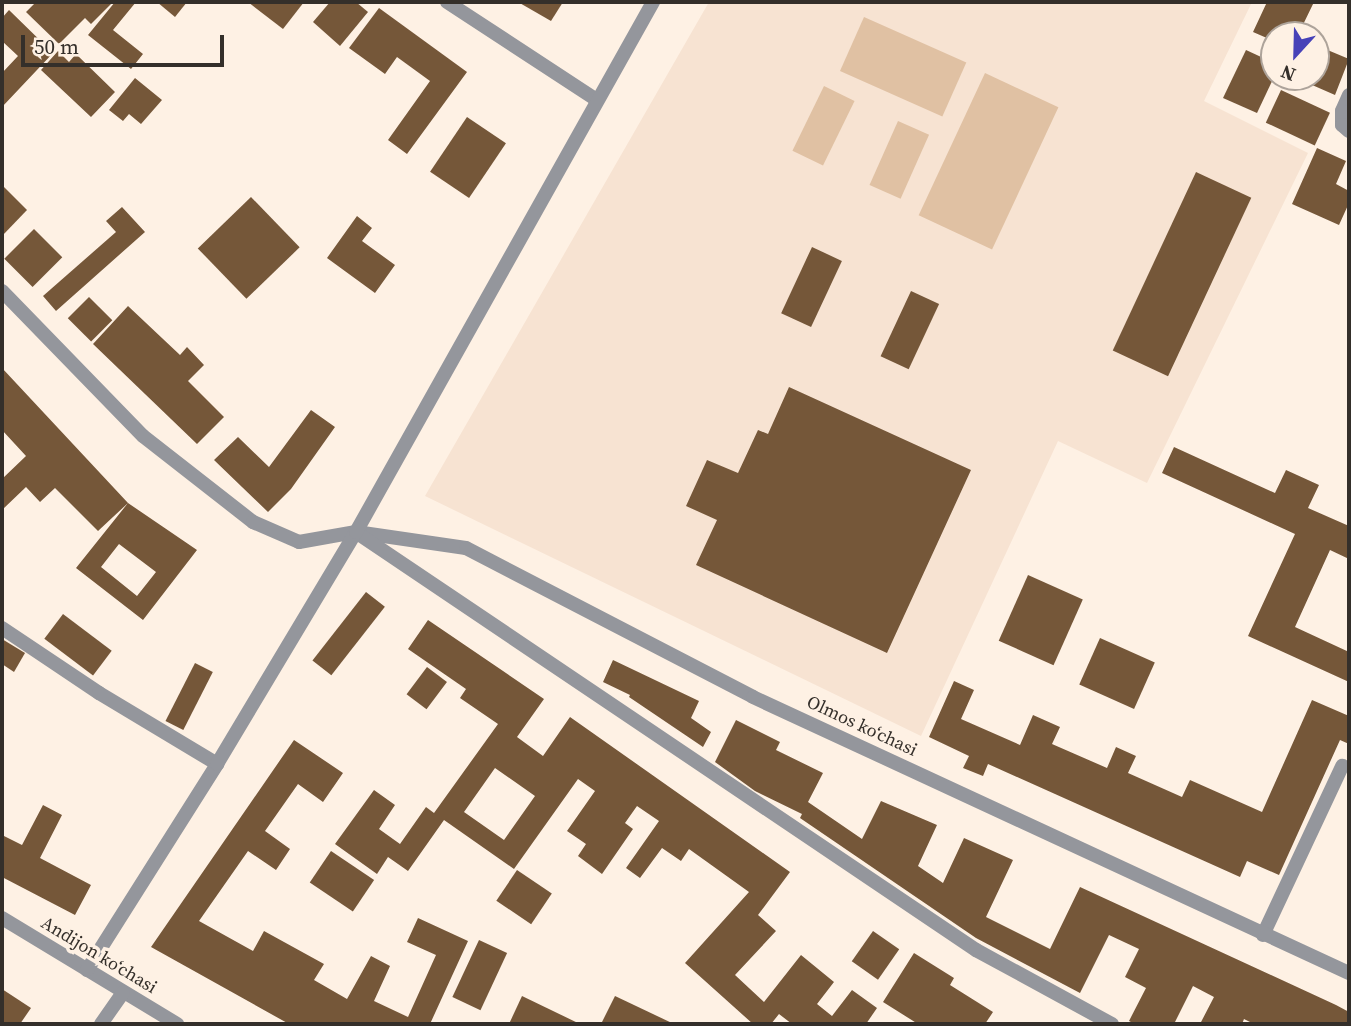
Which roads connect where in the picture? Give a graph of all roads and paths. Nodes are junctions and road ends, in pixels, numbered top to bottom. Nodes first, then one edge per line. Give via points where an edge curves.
1 (447, 2) edge
2 (653, 2) edge
3 (1349, 95) edge
4 (597, 100) junction
5 (1349, 131) edge
6 (2, 291) edge
7 (356, 532) junction
8 (2, 628) edge
9 (216, 764) junction
10 (1342, 766) dead end
11 (2, 918) edge
12 (1263, 936) junction
13 (87, 970) junction
14 (1349, 973) edge
15 (123, 993) junction
16 (101, 1024) edge
17 (177, 1024) edge
18 (1112, 1024) edge

1 - 4 street
2 - 4 street
3 - 5 street via 1342,125
4 - 7 street
6 - 7 street, Olmos koʻchasi via 143,436 253,522 299,542
7 - 9 street
7 - 12 street, Olmos koʻchasi via 466,548 753,697
7 - 18 street via 976,950
8 - 9 street
9 - 13 street
10 - 12 street
11 - 13 street, Andijon koʻchasi
12 - 14 street, Olmos koʻchasi
13 - 15 street, Andijon koʻchasi
15 - 16 street
15 - 17 street, Andijon koʻchasi

